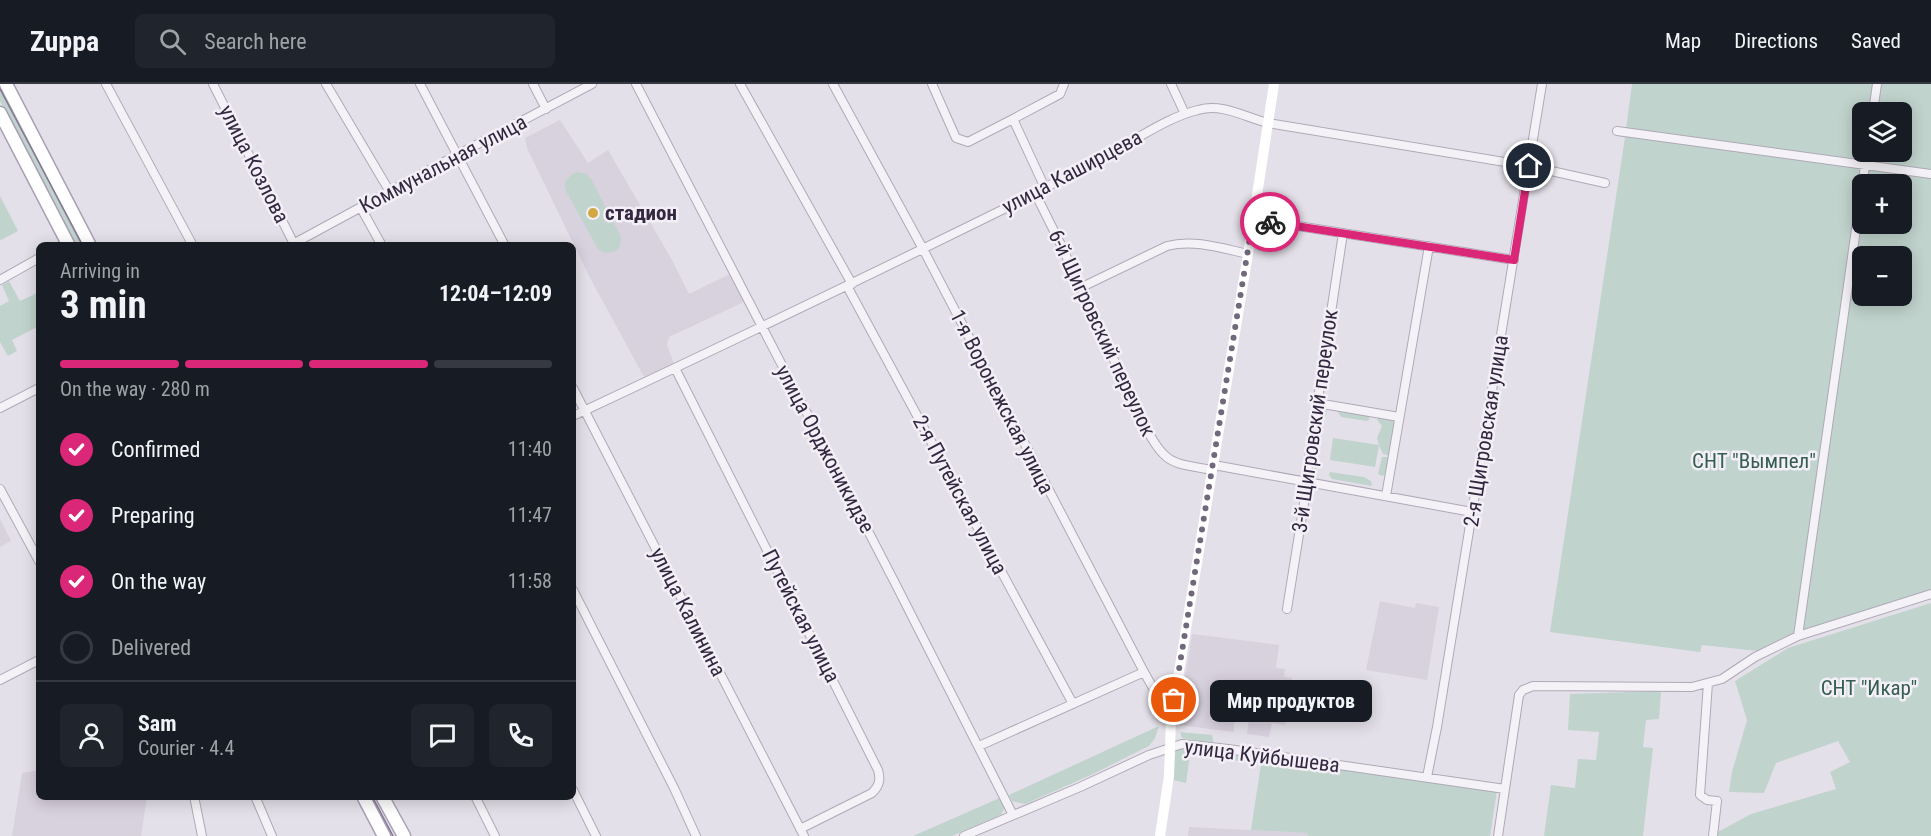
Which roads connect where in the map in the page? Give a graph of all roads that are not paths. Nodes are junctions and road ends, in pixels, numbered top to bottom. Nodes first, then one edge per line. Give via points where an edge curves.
1 (6, 84) edge
2 (106, 84) edge
3 (213, 84) edge
4 (326, 84) edge
5 (420, 84) edge
6 (533, 84) edge
7 (592, 84) edge
8 (636, 84) edge
9 (740, 84) edge
10 (833, 84) edge
11 (932, 84) edge
12 (1064, 84) edge
13 (1171, 84) edge
14 (1274, 84) edge
15 (1542, 84) edge
16 (1877, 84) edge
17 (1874, 102) edge
18 (546, 109) junction
19 (0, 114) edge
20 (1185, 114) junction
21 (1013, 119) junction
22 (1268, 123) junction
23 (1617, 131) dead end
24 (457, 155) junction
25 (1866, 162) edge
26 (1529, 166) junction
27 (1865, 166) junction
28 (1931, 174) edge
29 (1605, 183) dead end
30 (1045, 188) junction
31 (390, 192) junction
32 (1035, 193) junction
33 (361, 208) junction
34 (1253, 219) junction
35 (1343, 233) junction
36 (65, 242) edge
37 (88, 242) edge
38 (191, 242) edge
39 (293, 242) edge
40 (298, 242) edge
41 (380, 242) edge
42 (503, 242) edge
43 (1429, 246) junction
44 (923, 249) junction
45 (1248, 254) junction
46 (36, 260) edge
47 (1514, 260) junction
48 (0, 280) edge
49 (849, 285) junction
50 (1080, 288) junction
51 (761, 327) junction
52 (675, 368) junction
53 (36, 390) edge
54 (576, 394) edge
55 (1317, 403) junction
56 (0, 408) edge
57 (584, 411) junction
58 (576, 415) edge
59 (1399, 417) junction
60 (1213, 468) junction
61 (1306, 481) junction
62 (0, 489) edge
63 (1386, 496) junction
64 (1472, 513) junction
65 (36, 555) edge
66 (1931, 594) edge
67 (576, 596) edge
68 (1287, 609) dead end
69 (1798, 636) junction
70 (36, 662) edge
71 (1144, 672) junction
72 (0, 680) edge
73 (1708, 684) junction
74 (1073, 704) junction
75 (1171, 720) junction
76 (979, 746) junction
77 (1169, 747) junction
78 (1427, 777) junction
79 (1505, 789) junction
80 (576, 796) edge
81 (195, 800) edge
82 (257, 800) edge
83 (365, 800) edge
84 (384, 800) edge
85 (477, 800) edge
86 (1013, 815) junction
87 (802, 832) edge
88 (202, 836) edge
89 (272, 836) edge
90 (384, 836) edge
91 (404, 836) edge
92 (495, 836) edge
93 (596, 836) edge
94 (696, 836) edge
95 (964, 836) edge
96 (1160, 836) edge
97 (1498, 836) edge
98 (1713, 836) edge

1 - 37 main road
2 - 38 street
3 - 39 street, улица Козлова
4 - 31 street
5 - 24 street
6 - 18 street
7 - 18 street, Коммунальная улица
8 - 51 street, улица Орджоникидзе
9 - 49 street, 2-я Путейская улица
10 - 44 street, 1-я Воронежская улица
11 - 21 street via 956,138 962,141 968,142
12 - 21 street via 1060,94
13 - 20 street
14 - 22 street
15 - 26 street, 2-я Щигровская улица
16 - 17 street
18 - 24 street, Коммунальная улица
19 - 36 main road
20 - 22 street, улица Каширцева via 1217,107
20 - 30 street, улица Каширцева
21 - 30 street
22 - 26 street, улица Каширцева
22 - 34 street
23 - 27 street
24 - 31 street, Коммунальная улица
24 - 42 street
25 - 27 street
26 - 29 street, улица Каширцева
26 - 47 street, 2-я Щигровская улица
27 - 28 street
27 - 69 street
30 - 32 street, улица Каширцева
31 - 33 street, Коммунальная улица
32 - 44 street, улица Каширцева
32 - 50 street, 6-й Щигровский переулок
33 - 40 street, Коммунальная улица
33 - 41 street
34 - 35 street
34 - 45 street
35 - 43 street
35 - 55 street, 3-й Щигровский переулок
43 - 47 street
43 - 59 street
44 - 49 street, улица Каширцева
44 - 71 street, 1-я Воронежская улица
45 - 50 street via 1180,243
45 - 60 street
46 - 48 street
47 - 64 street, 2-я Щигровская улица
49 - 51 street, улица Каширцева
49 - 74 street, 2-я Путейская улица
50 - 60 street, 6-й Щигровский переулок via 1158,450 1168,460
51 - 52 street, улица Каширцева
51 - 76 street, улица Орджоникидзе
52 - 57 street, улица Каширцева
52 - 87 street, Путейская улица via 878,770 880,780 872,793
53 - 56 street
54 - 57 street, улица Калинина
55 - 59 street
55 - 61 street, 3-й Щигровский переулок
57 - 58 street, улица Каширцева
57 - 87 street, улица Калинина
59 - 63 street
60 - 61 street, 6-й Щигровский переулок
60 - 75 street
61 - 63 street, 6-й Щигровский переулок
61 - 68 street, 3-й Щигровский переулок
62 - 65 street
63 - 64 street, 6-й Щигровский переулок
64 - 78 street, 2-я Щигровская улица
66 - 69 street
67 - 94 street
69 - 73 street
70 - 72 street
71 - 74 street
71 - 75 street, 1-я Воронежская улица
73 - 79 street via 1533,686 1523,690 1519,695
73 - 98 street via 1700,795 1717,801
74 - 76 street
75 - 77 street
76 - 86 street, улица Орджоникидзе
77 - 78 street, улица Куйбышева via 1188,744
77 - 86 street, улица Куйбышева
77 - 96 street
78 - 79 street, улица Куйбышева
79 - 97 street
80 - 93 street
81 - 88 street
82 - 89 street
83 - 90 main road
84 - 91 main road
85 - 92 street
86 - 95 street, улица Куйбышева

